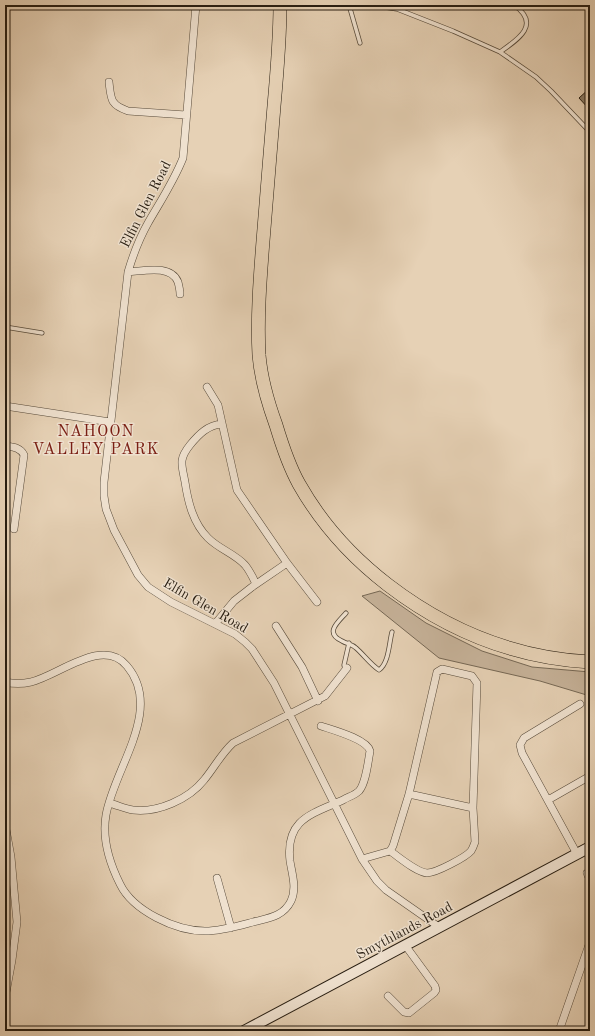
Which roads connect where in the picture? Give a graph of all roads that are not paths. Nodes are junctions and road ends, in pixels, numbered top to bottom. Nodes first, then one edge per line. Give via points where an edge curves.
1 (196, 5) edge
2 (280, 5) edge
3 (349, 5) edge
4 (371, 5) edge
5 (514, 5) edge
6 (360, 43) dead end
7 (500, 52) junction
8 (109, 82) dead end
9 (186, 115) junction
10 (590, 132) edge
11 (128, 272) junction
12 (180, 294) dead end
13 (5, 327) edge
14 (42, 333) dead end
15 (207, 387) dead end
16 (5, 406) edge
17 (110, 422) junction
18 (222, 424) junction
19 (5, 446) edge
20 (14, 529) dead end
21 (287, 563) junction
22 (256, 584) junction
23 (317, 602) dead end
24 (346, 613) dead end
25 (215, 624) junction
26 (276, 626) dead end
27 (392, 632) dead end
28 (349, 643) junction
29 (590, 662) edge
30 (346, 669) joint
31 (5, 682) edge
32 (318, 701) junction
33 (580, 704) dead end
34 (291, 715) junction
35 (321, 726) dead end
36 (590, 776) edge
37 (409, 794) junction
38 (548, 800) junction
39 (109, 803) junction
40 (335, 804) junction
41 (474, 808) junction
42 (5, 824) edge
43 (590, 847) edge
44 (390, 851) junction
45 (578, 854) junction
46 (362, 860) junction
47 (218, 878) dead end
48 (440, 927) junction
49 (231, 928) junction
50 (590, 942) edge
51 (405, 945) junction
52 (388, 996) dead end
53 (5, 998) edge
54 (244, 1031) edge
55 (559, 1031) edge

1 - 9 street, Elfin Glen Road
2 - 29 highway via 261,269 260,356 263,383 271,411 299,484 317,511 359,560 402,596 430,614 486,641 510,649 542,657
3 - 6 lane
4 - 7 lane via 397,10
5 - 7 lane via 525,16 527,26 516,41
7 - 10 lane via 541,82
8 - 9 street via 113,103 120,109
9 - 11 street, Elfin Glen Road via 182,158 178,169 147,225
11 - 12 street via 158,270 171,274 178,282
11 - 17 street, Elfin Glen Road
13 - 14 lane
15 - 18 street via 218,405
16 - 17 street
17 - 25 street, Elfin Glen Road via 104,496 114,530 138,575 148,587 171,602
18 - 21 street via 237,490
18 - 22 street via 206,428 183,455 187,492 201,530 209,539 239,559
19 - 20 street via 16,448 24,455
21 - 22 street
21 - 23 street
22 - 25 street via 234,601
24 - 28 lane via 334,625 333,633 336,638
25 - 34 street, Elfin Glen Road via 235,634 252,649
26 - 32 street via 302,667
27 - 28 lane via 383,667 379,670
28 - 30 lane via 344,664
30 - 32 street
31 - 39 street via 14,684 45,678 88,656 115,657 126,664 135,678 141,711
32 - 34 street
33 - 38 street via 524,738 520,745
34 - 39 street via 233,743 205,780 195,790 172,804 147,810 133,810
34 - 40 street, Elfin Glen Road
35 - 40 street via 359,740 366,744 370,751 361,789
36 - 38 street
37 - 41 street
37 - 41 street via 435,676 439,670 450,670 472,676 477,683
37 - 44 street
38 - 45 street
39 - 49 street via 105,831 108,854 120,885 134,903 152,915 192,930
40 - 46 street, Elfin Glen Road
40 - 49 street via 311,814 295,827 289,851 294,890 291,901 284,911 276,916
41 - 44 street via 475,842 471,851 438,870 427,873 420,871
42 - 53 street via 17,922
43 - 45 main road, Smythlands Road
44 - 46 street
45 - 48 main road, Smythlands Road
46 - 48 street, Elfin Glen Road via 386,890
47 - 49 street
48 - 51 main road, Smythlands Road
50 - 55 street
51 - 52 street via 436,990 409,1013 404,1012
51 - 54 main road, Smythlands Road

